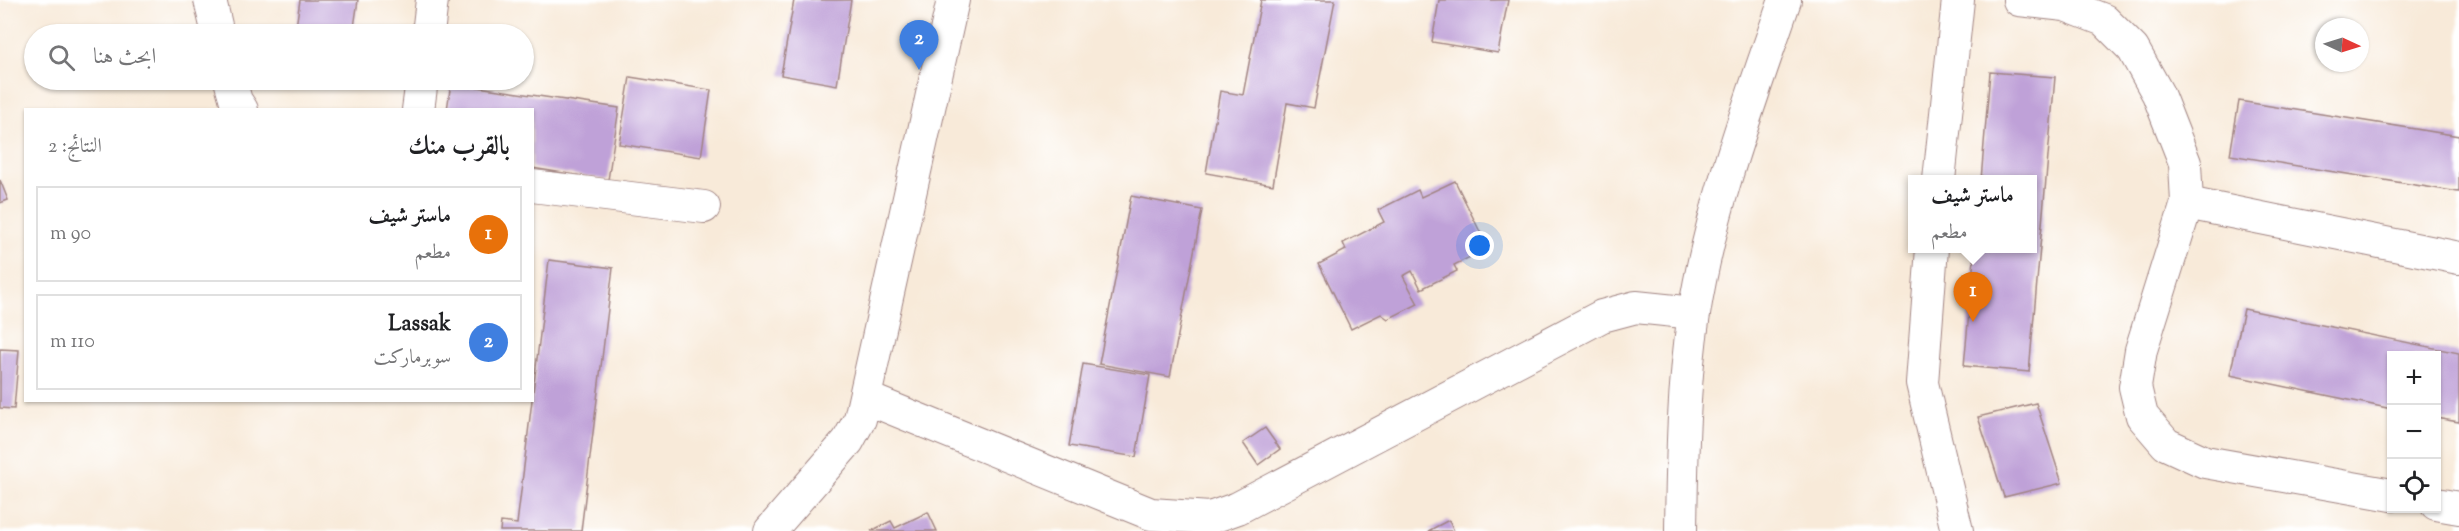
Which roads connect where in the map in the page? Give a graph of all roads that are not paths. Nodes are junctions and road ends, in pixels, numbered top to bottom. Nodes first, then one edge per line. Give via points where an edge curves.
1 (210, 0) edge
2 (432, 0) edge
3 (953, 0) edge
4 (1785, 0) edge
5 (1958, 0) edge
6 (2019, 0) edge
7 (216, 24) edge
8 (429, 24) edge
9 (233, 90) edge
10 (421, 90) edge
11 (241, 108) edge
12 (418, 108) edge
13 (1940, 175) edge
14 (534, 186) edge
15 (2187, 202) junction
16 (704, 207) dead end
17 (1932, 253) edge
18 (2459, 258) edge
19 (1694, 313) junction
20 (866, 398) junction
21 (2387, 494) edge
22 (2441, 505) edge
23 (2459, 508) edge
24 (770, 531) edge
25 (1681, 531) edge
26 (1957, 531) edge

1 - 7 street
2 - 8 street
3 - 20 street
4 - 19 street via 1723,186
5 - 13 street
6 - 15 street via 2065,5 2104,20 2133,48 2158,94 2185,163
9 - 11 street
10 - 12 street
14 - 16 street
15 - 18 street
15 - 21 street via 2141,350 2135,387 2142,416 2166,444 2205,462
17 - 26 street via 1922,382
19 - 20 street via 1636,307 1602,316 1238,508 1210,518 1151,514
19 - 25 street via 1683,420
20 - 24 street via 848,441
22 - 23 street

